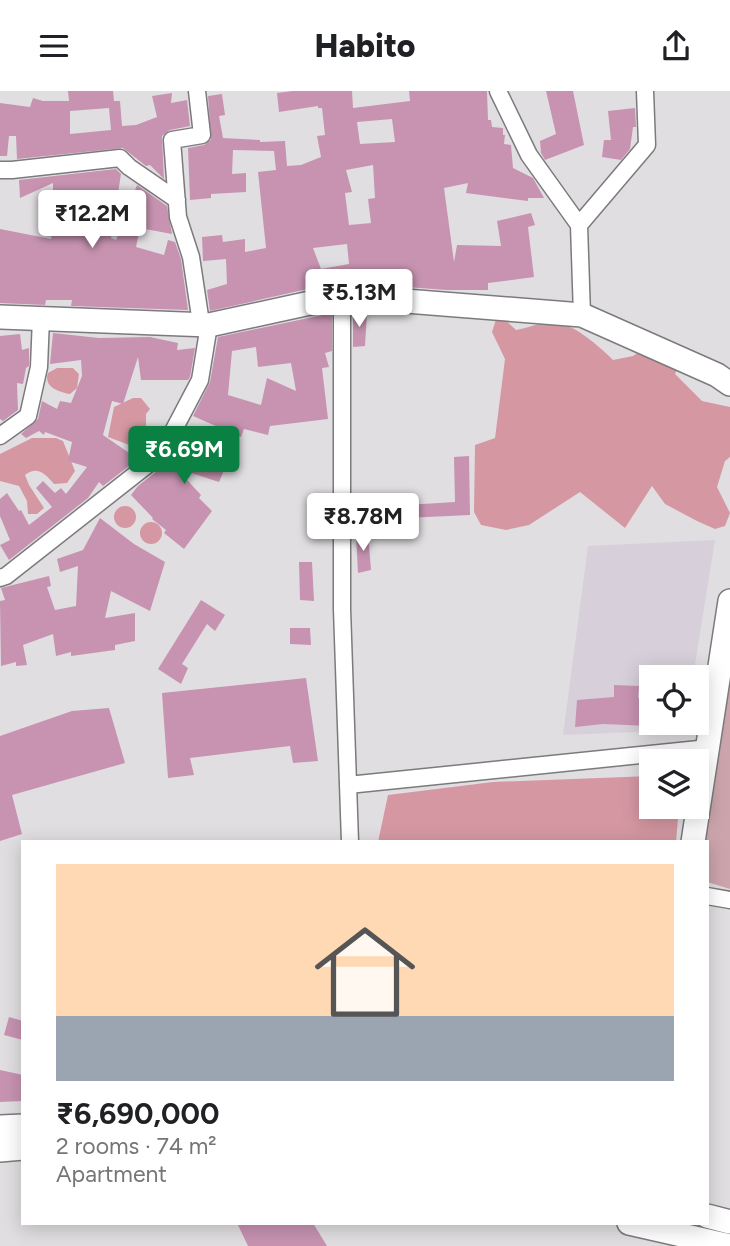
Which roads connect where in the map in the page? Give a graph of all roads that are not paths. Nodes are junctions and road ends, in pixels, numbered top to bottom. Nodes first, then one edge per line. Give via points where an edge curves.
1 (197, 91) edge
2 (498, 91) edge
3 (645, 91) edge
4 (0, 170) edge
5 (177, 200) junction
6 (579, 225) junction
7 (342, 296) junction
8 (582, 315) junction
9 (0, 317) edge
10 (41, 319) junction
11 (205, 324) junction
12 (730, 384) edge
13 (0, 436) edge
14 (0, 578) edge
15 (730, 601) edge
16 (639, 755) edge
17 (348, 785) junction
18 (350, 840) edge
19 (693, 840) edge
20 (709, 896) edge
21 (730, 900) edge
22 (21, 1126) edge
23 (0, 1127) edge
24 (21, 1149) edge
25 (0, 1150) edge
26 (709, 1217) edge
27 (730, 1222) edge
28 (640, 1225) edge
29 (730, 1246) edge

1 - 5 street via 202,135 172,139
2 - 6 street via 529,155
3 - 6 street via 647,145
4 - 5 street via 120,157
5 - 11 street
6 - 8 street
7 - 8 street
7 - 11 street
7 - 17 street via 342,609
8 - 12 street
9 - 10 street
10 - 11 street
10 - 13 street via 39,367 28,416
11 - 14 street via 201,380 169,439 146,466
15 - 19 street
16 - 17 street
17 - 18 street
20 - 21 street
22 - 23 street
24 - 25 street
26 - 27 street
28 - 29 street

